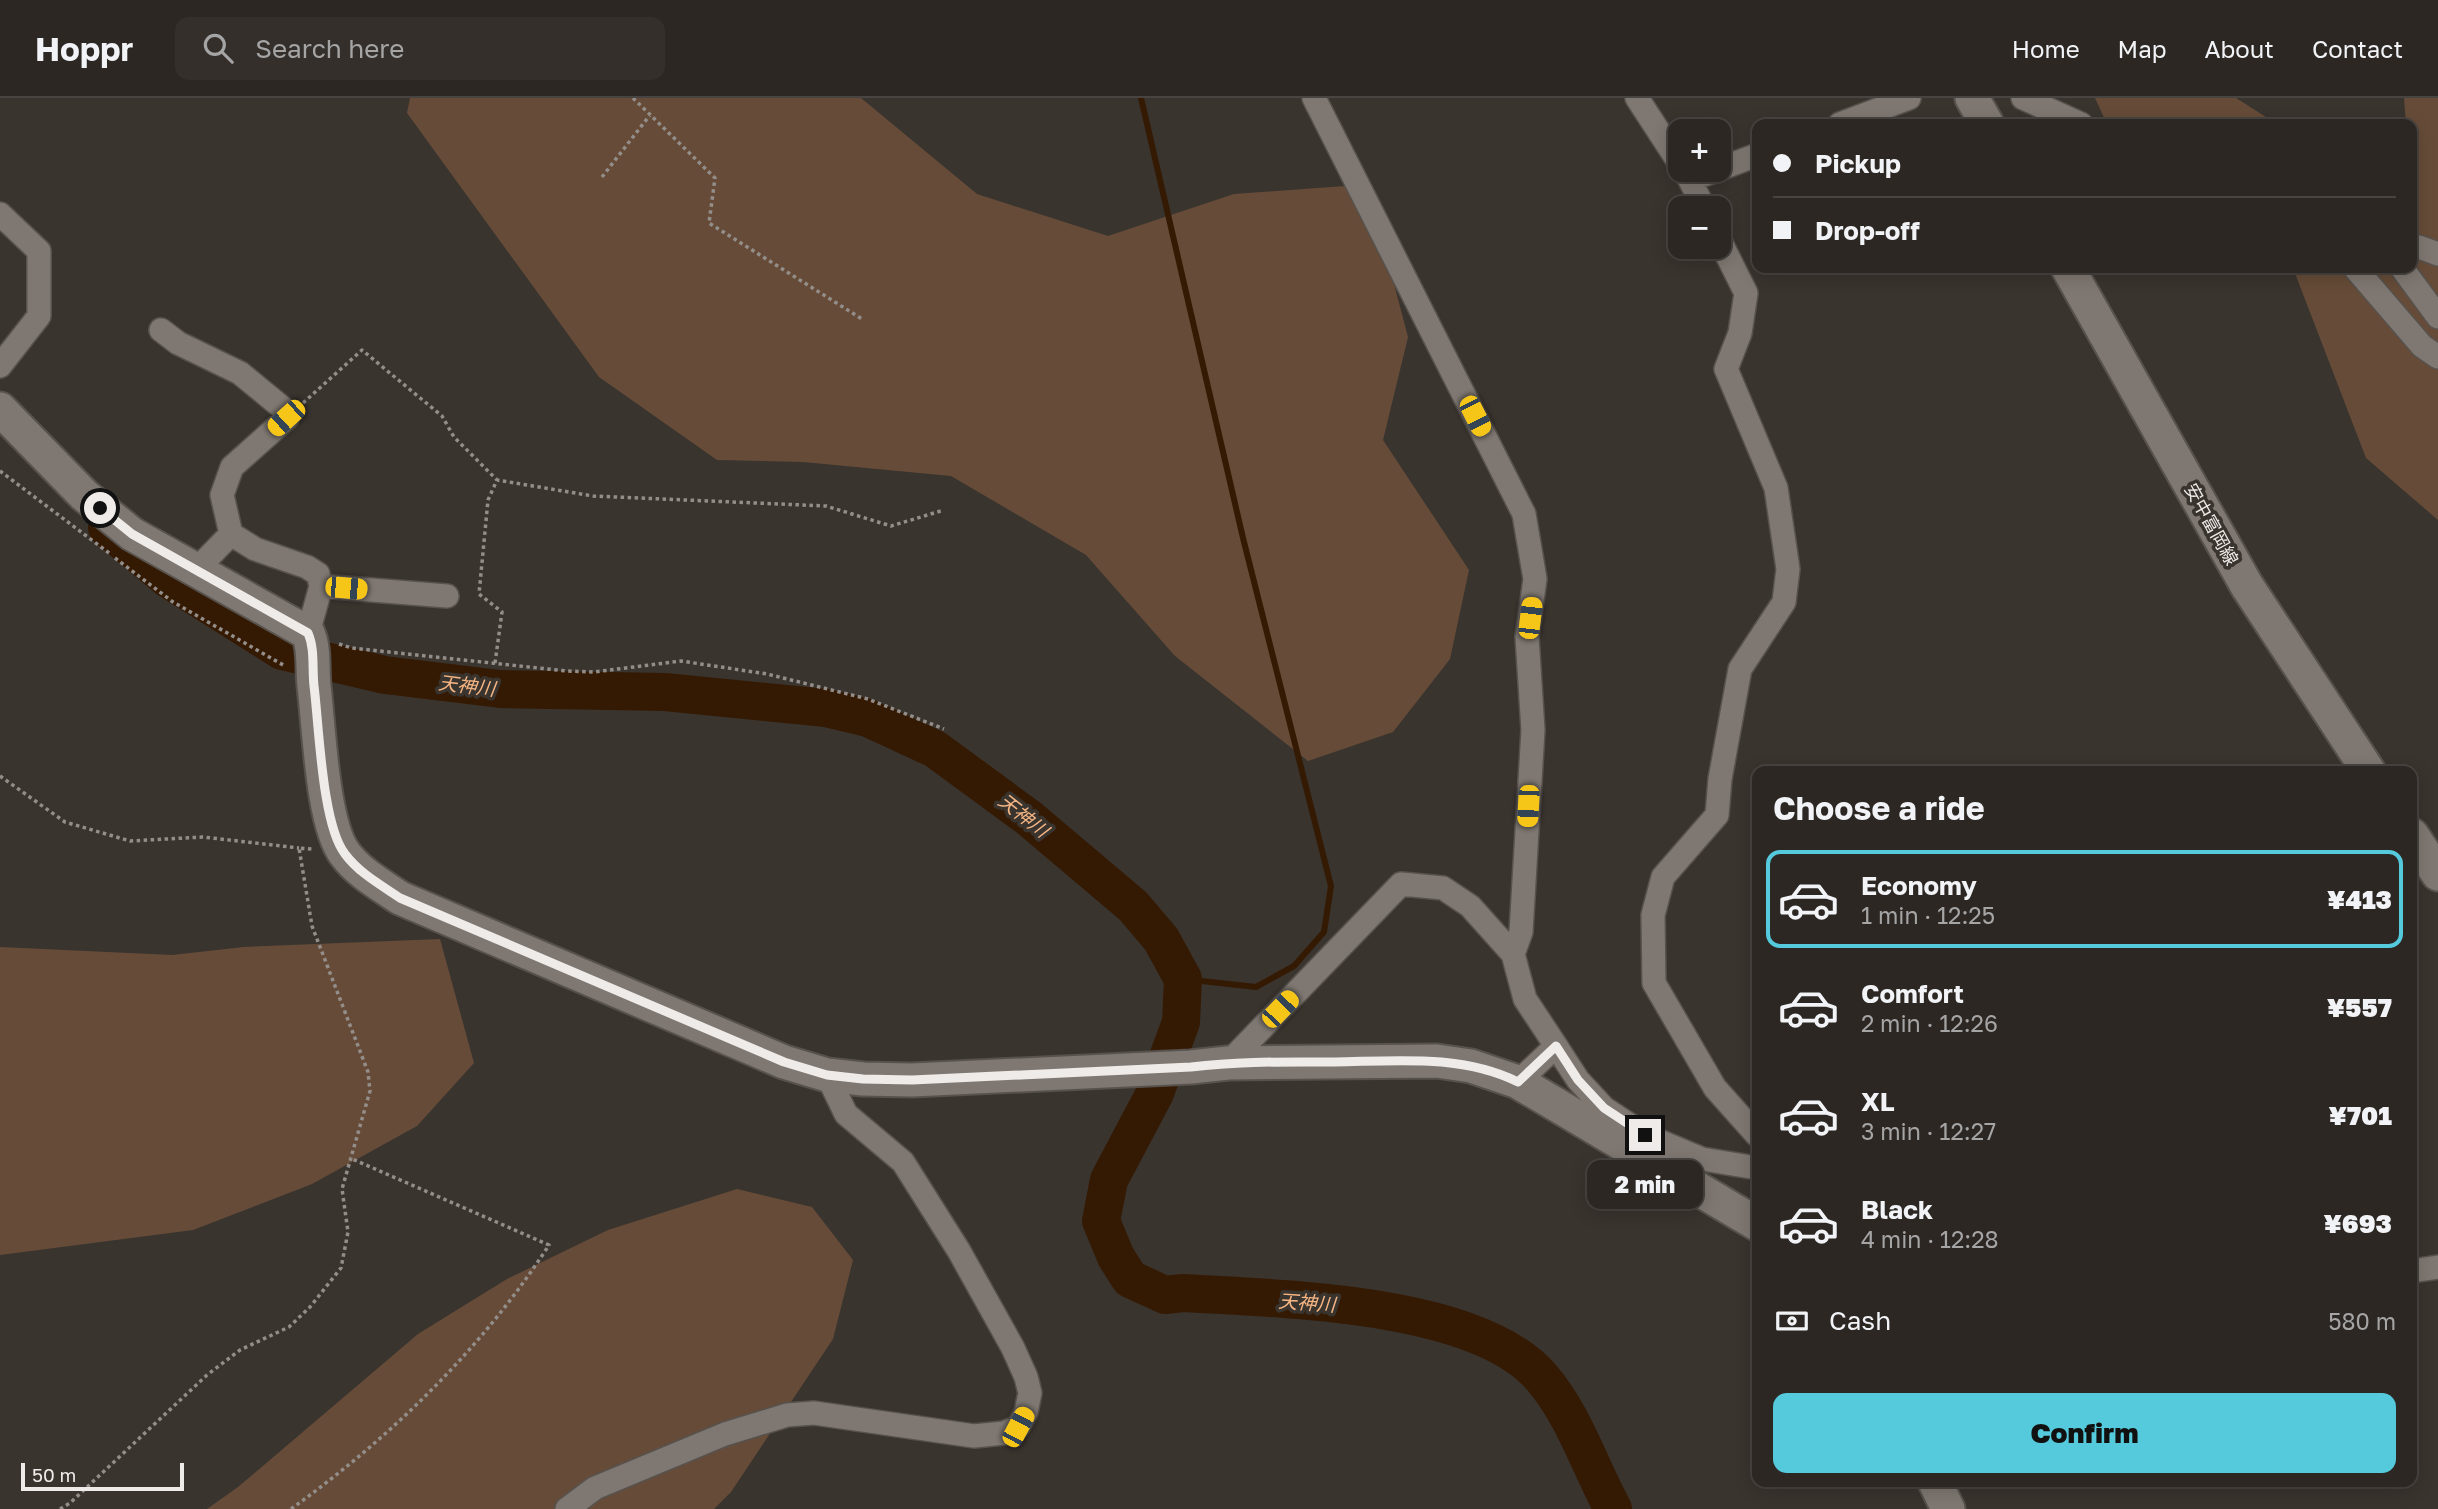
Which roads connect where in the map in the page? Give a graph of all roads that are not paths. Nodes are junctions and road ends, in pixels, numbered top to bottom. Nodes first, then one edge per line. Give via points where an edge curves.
1 (1314, 98) edge
2 (1637, 98) edge
3 (1909, 98) edge
4 (1972, 98) edge
5 (2023, 98) edge
6 (1853, 119) edge
7 (1984, 119) edge
8 (2070, 119) edge
9 (1668, 146) edge
10 (1752, 156) edge
11 (1731, 161) edge
12 (0, 214) edge
13 (2417, 247) edge
14 (2438, 254) edge
15 (1729, 259) edge
16 (2070, 273) edge
17 (2359, 273) edge
18 (2406, 273) edge
19 (2438, 317) edge
20 (161, 330) dead end
21 (2438, 357) edge
22 (0, 366) edge
23 (0, 409) edge
24 (231, 534) junction
25 (196, 570) junction
26 (321, 586) junction
27 (447, 596) dead end
28 (312, 658) junction
29 (2365, 766) edge
30 (2417, 842) edge
31 (2438, 874) edge
32 (1513, 954) junction
33 (1556, 1046) junction
34 (1228, 1063) junction
35 (827, 1075) junction
36 (1518, 1082) junction
37 (1752, 1129) edge
38 (1752, 1167) edge
39 (1752, 1221) edge
40 (2438, 1266) edge
41 (2417, 1270) edge
42 (1937, 1487) edge
43 (568, 1509) edge
44 (1948, 1509) edge

1 - 32 street via 1524,514 1535,579 1527,637 1533,730 1521,932
2 - 9 street
3 - 6 street
4 - 7 street
5 - 8 street
10 - 11 street
12 - 22 street via 39,251 39,316
13 - 14 street
15 - 37 street via 1746,293 1740,332 1726,369 1776,488 1788,569 1784,602 1740,669 1717,815 1663,877 1653,915 1654,983 1715,1088
16 - 29 street, 安中富岡線 via 2247,586
17 - 21 street via 2422,346
18 - 19 street
20 - 24 street via 240,373 285,410 286,418 232,467 222,495
23 - 25 street via 84,495 132,534
24 - 25 street
24 - 26 street via 255,549 307,567 318,574
25 - 28 street
26 - 27 street
26 - 28 street
28 - 35 street via 330,815 343,852 355,866 400,898 784,1062
30 - 31 street
32 - 33 street via 1525,999
32 - 34 street via 1470,906 1443,888 1401,884
33 - 36 street
33 - 38 street via 1604,1108 1645,1135 1702,1159
34 - 35 street via 912,1080
34 - 36 street via 1437,1061 1471,1066
35 - 43 street via 846,1114 903,1162 1013,1348 1030,1393 1018,1427 974,1436 814,1413 787,1415 725,1434 595,1488
36 - 39 street
40 - 41 street
42 - 44 street

